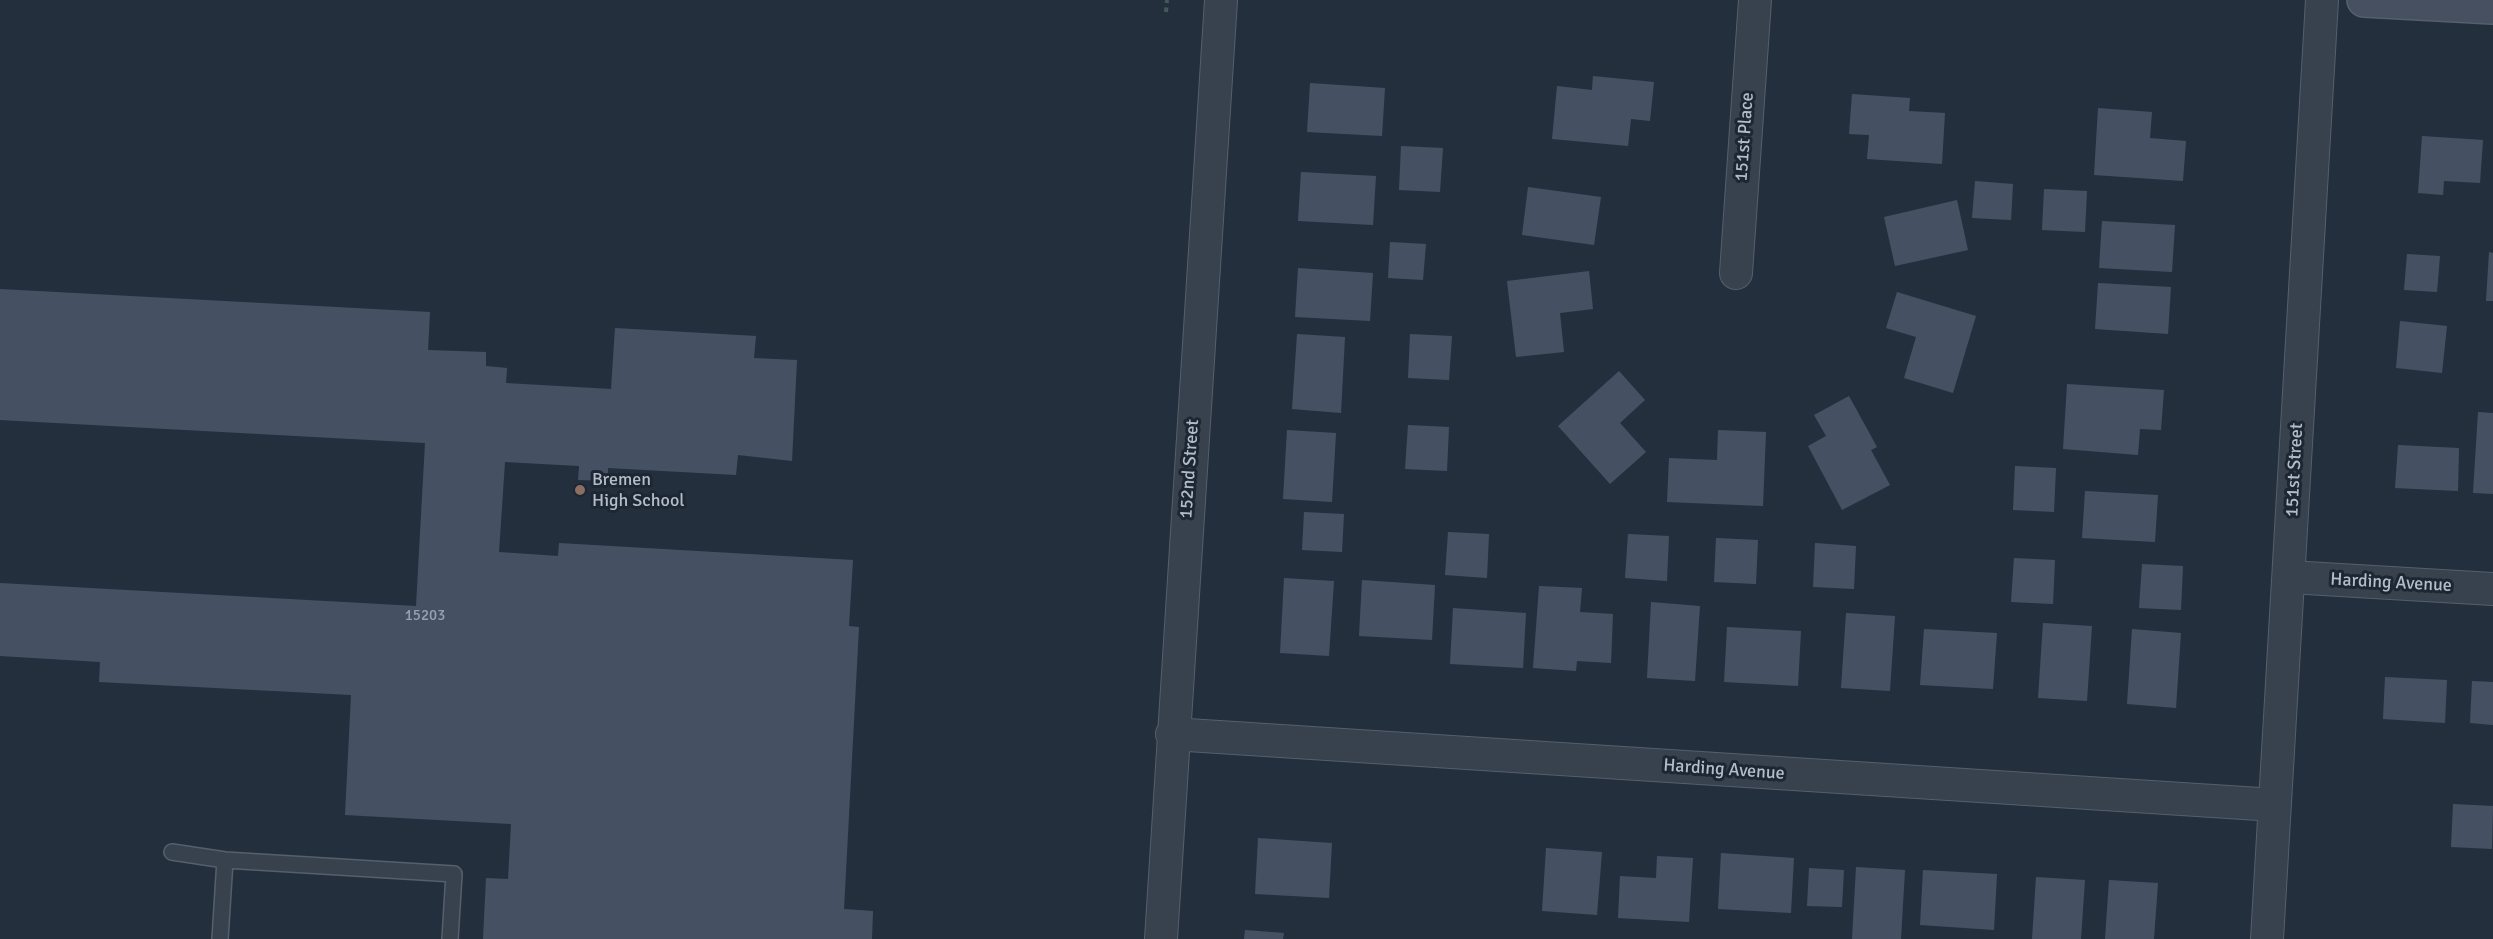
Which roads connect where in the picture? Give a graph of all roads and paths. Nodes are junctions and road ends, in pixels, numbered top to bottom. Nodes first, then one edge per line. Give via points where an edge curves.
1 (1167, 0) edge
2 (1221, 0) edge
3 (1755, 0) edge
4 (2322, 0) edge
5 (2364, 0) edge
6 (2493, 7) edge
7 (1166, 12) dead end
8 (1736, 273) dead end
9 (2289, 577) junction
10 (2493, 589) edge
11 (1172, 734) junction
12 (2275, 805) junction
13 (172, 852) dead end
14 (225, 860) junction
15 (220, 939) edge
16 (450, 939) edge
17 (1161, 939) edge
18 (2267, 939) edge

1 - 7 path
2 - 11 street, 152nd Street
3 - 8 street, 151st Place
4 - 9 street, 151st Street
5 - 6 main road
9 - 10 street, Harding Avenue
9 - 12 street, 151st Street
11 - 12 street, Harding Avenue
11 - 17 street, 152nd Street
12 - 18 street, 151st Street
13 - 14 lane
14 - 15 lane
14 - 16 lane via 454,874

